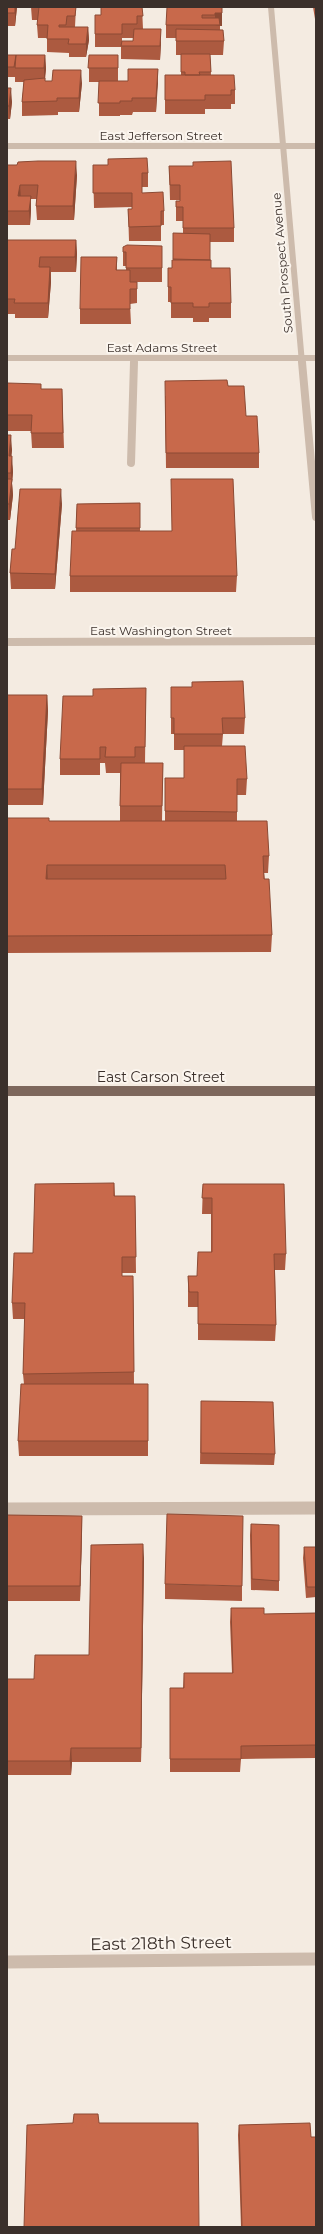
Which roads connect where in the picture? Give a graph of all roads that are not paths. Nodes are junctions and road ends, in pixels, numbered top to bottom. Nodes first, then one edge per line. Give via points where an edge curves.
1 (270, 7) edge
2 (7, 146) edge
3 (283, 146) junction
4 (316, 146) edge
5 (7, 358) edge
6 (134, 358) junction
7 (302, 358) junction
8 (316, 358) edge
9 (131, 463) dead end
10 (316, 517) edge
11 (316, 641) edge
12 (7, 642) edge
13 (7, 1091) edge
14 (316, 1091) edge
15 (316, 1508) edge
16 (7, 1509) edge
17 (316, 1960) edge
18 (7, 1962) edge

1 - 3 street, South Prospect Avenue
2 - 3 street, East Jefferson Street
3 - 4 street, East Jefferson Street
3 - 7 street, South Prospect Avenue
5 - 6 street, East Adams Street
6 - 7 street, East Adams Street
6 - 9 street
7 - 8 street, East Adams Street
7 - 10 street, South Prospect Avenue
11 - 12 street, East Washington Street
13 - 14 main road, East Carson Street
15 - 16 street
17 - 18 street, East 218th Street

